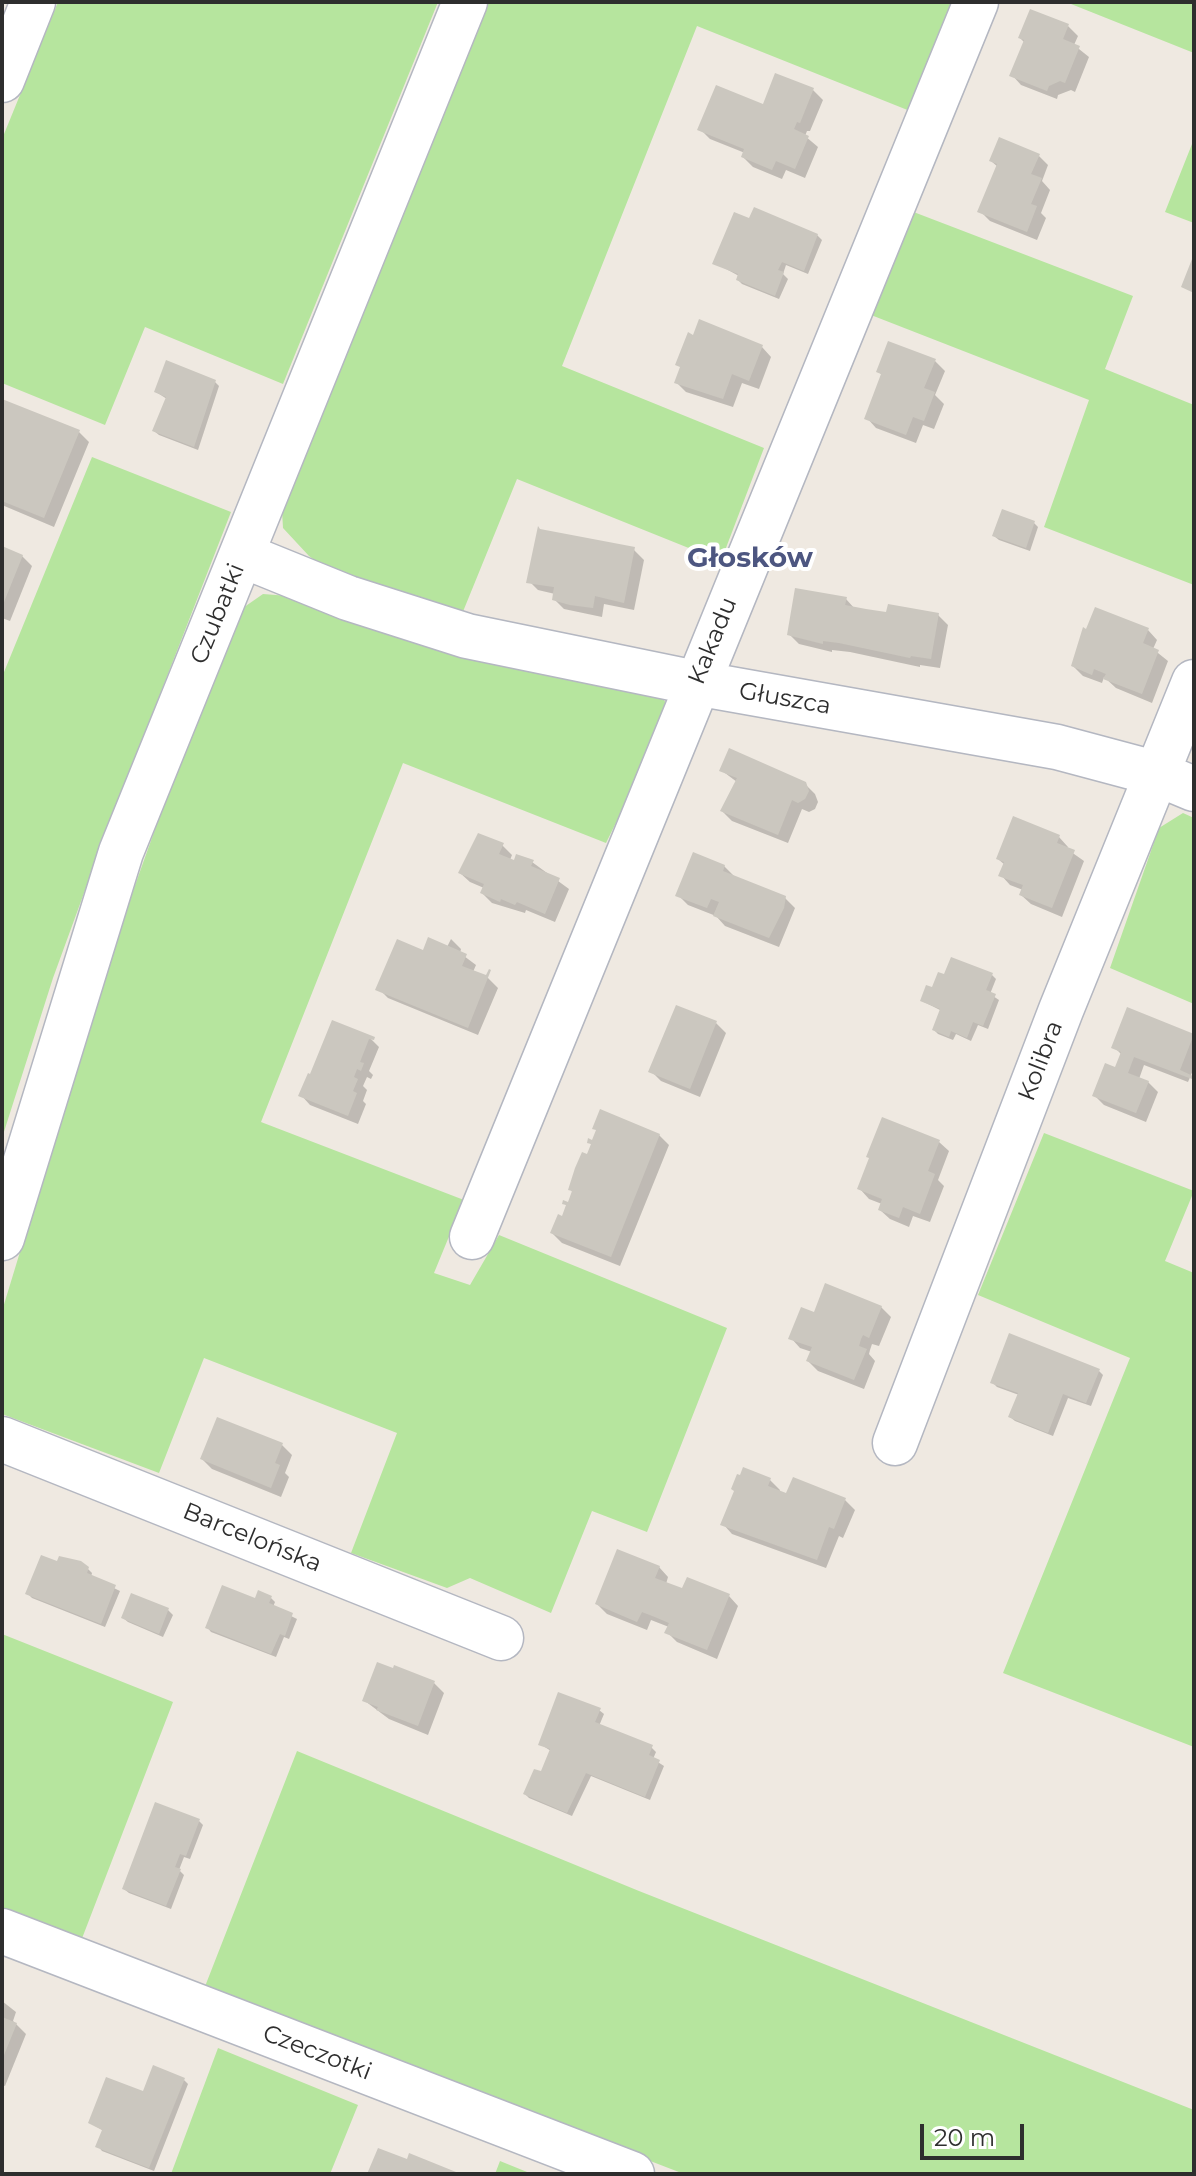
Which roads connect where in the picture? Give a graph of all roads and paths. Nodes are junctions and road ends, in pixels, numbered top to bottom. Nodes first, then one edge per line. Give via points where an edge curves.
1 (33, 2) edge
2 (465, 2) edge
3 (976, 2) edge
4 (2, 80) edge
5 (242, 555) junction
6 (1194, 682) edge
7 (696, 683) junction
8 (1176, 782) edge
9 (472, 1237) dead end
10 (2, 1238) edge
11 (2, 1439) edge
12 (895, 1443) dead end
13 (501, 1638) dead end
14 (2, 1931) edge
15 (632, 2174) edge

1 - 4 street
2 - 5 street, Czubatki
3 - 7 street, Kakadu
5 - 7 street, Głuszca via 348,598 467,636
5 - 10 street, Czubatki via 121,852
6 - 8 street, Kolibra
7 - 8 street, Głuszca via 1057,747
7 - 9 street, Kakadu
8 - 12 street, Kolibra via 1061,1010
11 - 13 street, Barcelońska
14 - 15 street, Czeczotki

